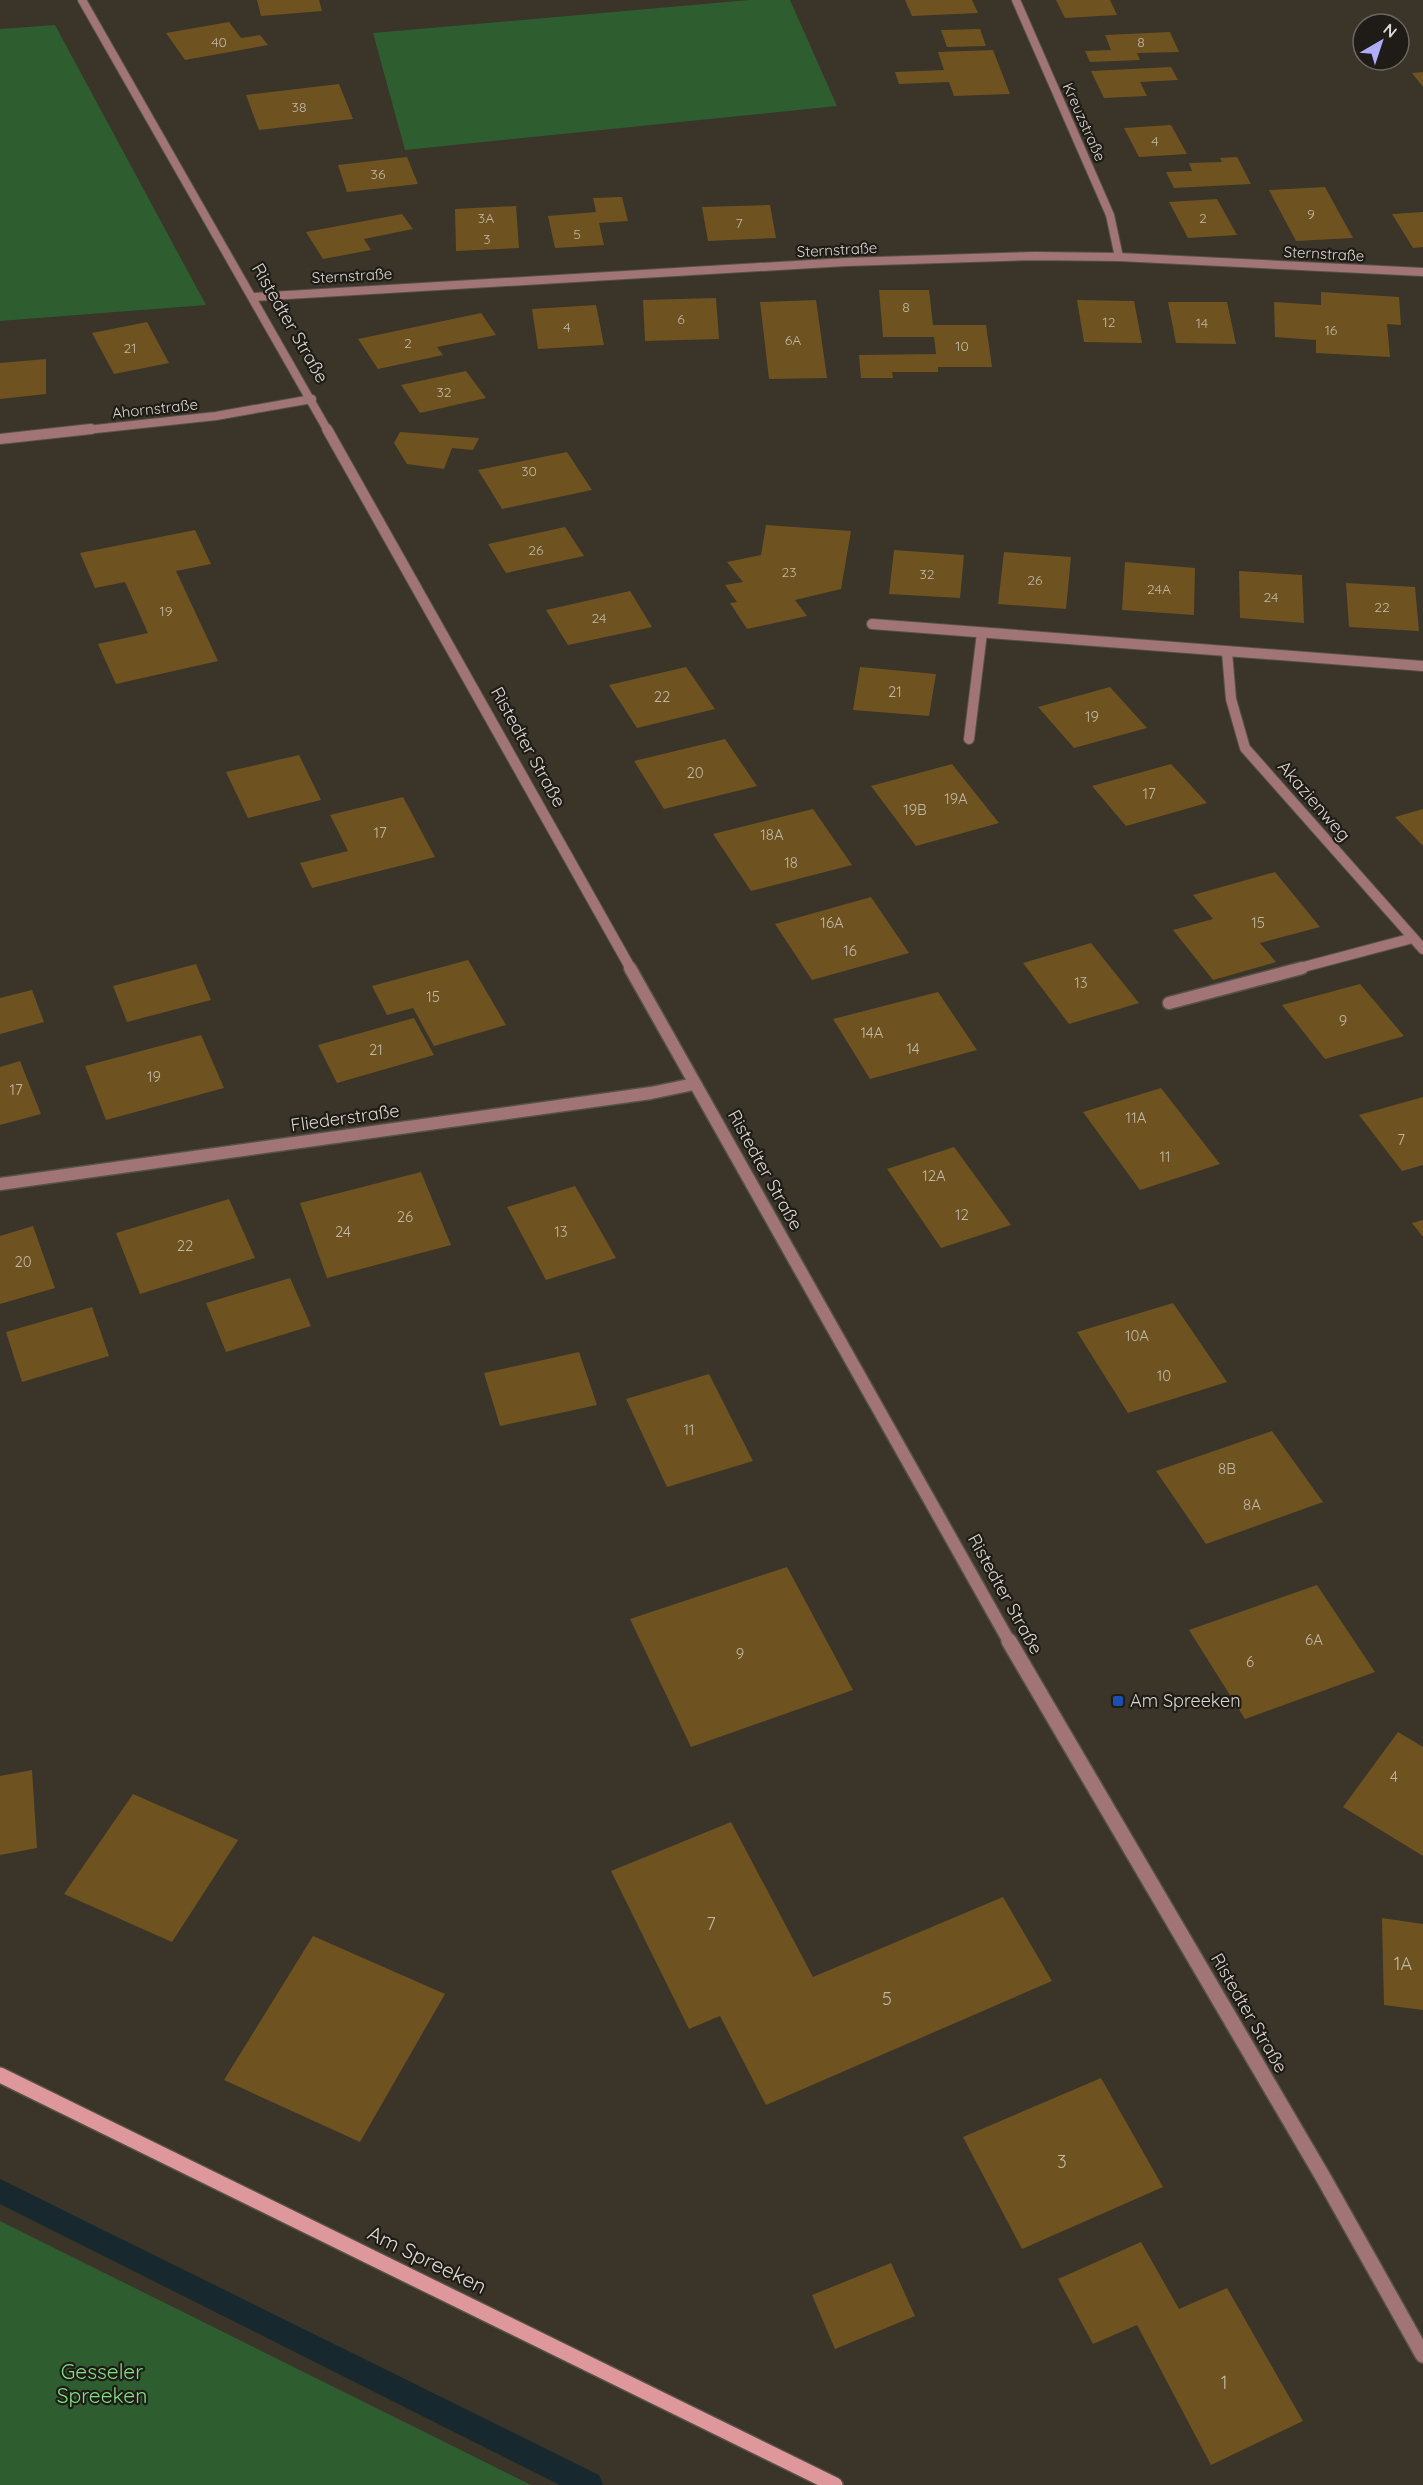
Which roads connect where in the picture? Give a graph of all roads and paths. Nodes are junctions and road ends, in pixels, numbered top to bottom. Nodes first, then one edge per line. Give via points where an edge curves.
1 (82, 0) edge
2 (1016, 0) edge
3 (1119, 257) junction
4 (1423, 272) edge
5 (253, 297) junction
6 (312, 399) junction
7 (0, 439) edge
8 (872, 624) dead end
9 (982, 633) junction
10 (1227, 652) junction
11 (1423, 666) edge
12 (969, 739) dead end
13 (1413, 938) junction
14 (1423, 950) edge
15 (1169, 1003) dead end
16 (694, 1084) junction
17 (0, 1184) edge
18 (0, 2075) edge
19 (1422, 2353) edge
20 (835, 2485) edge

1 - 5 street, Ristedter Straße
2 - 3 street, Kreuzstraße via 1110,215
3 - 4 street, Sternstraße
3 - 5 street, Sternstraße via 846,262
5 - 6 street, Ristedter Straße
6 - 7 street, Ahornstraße via 216,416
6 - 16 street, Ristedter Straße
8 - 9 street
9 - 10 street
9 - 12 street
10 - 11 street
10 - 13 street, Akazienweg via 1231,699 1245,748
13 - 14 street, Akazienweg
13 - 15 street
16 - 17 street, Fliederstraße
16 - 19 street, Ristedter Straße via 1028,1674
18 - 20 street, Am Spreeken

